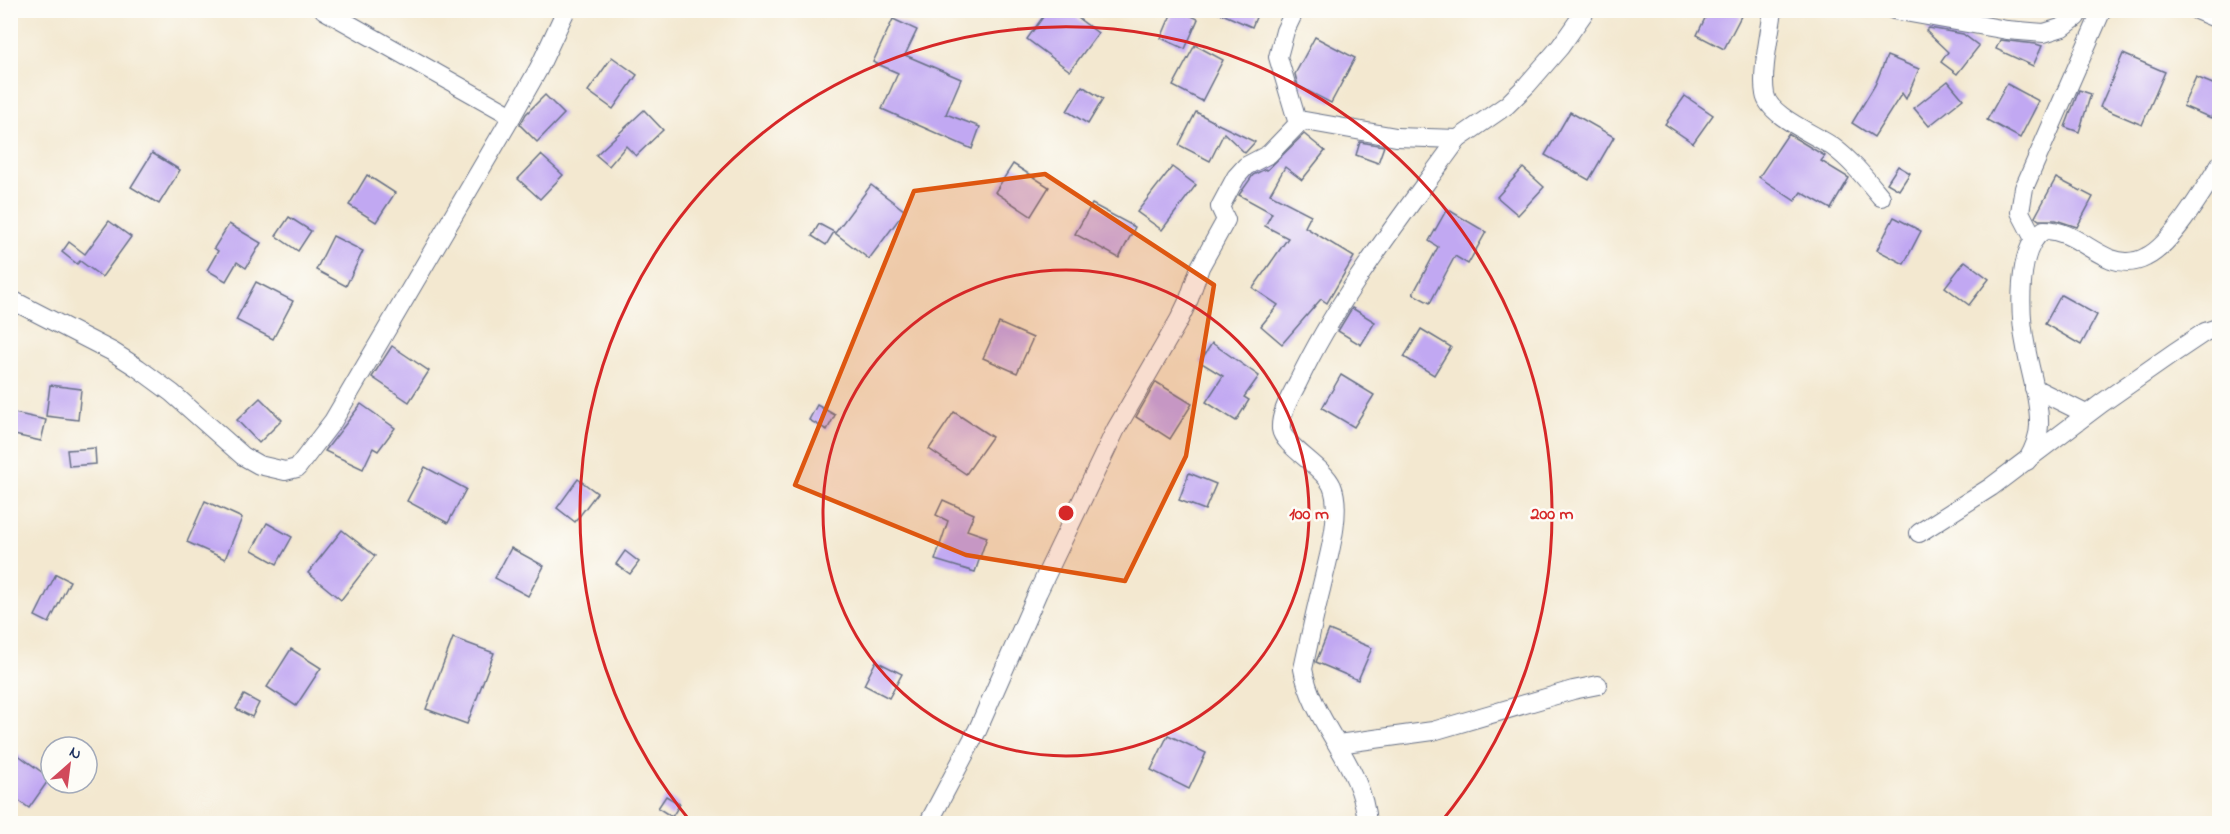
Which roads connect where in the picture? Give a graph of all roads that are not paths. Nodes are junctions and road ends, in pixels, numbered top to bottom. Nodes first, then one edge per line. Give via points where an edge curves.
1 (324, 10) edge
2 (566, 10) edge
3 (1295, 10) edge
4 (1586, 10) edge
5 (1773, 10) edge
6 (1893, 10) edge
7 (2080, 10) edge
8 (2102, 10) edge
9 (2196, 10) edge
10 (2220, 20) edge
11 (512, 116) junction
12 (1298, 124) junction
13 (1458, 139) junction
14 (2220, 164) edge
15 (1881, 197) dead end
16 (2034, 239) junction
17 (10, 299) edge
18 (2220, 327) edge
19 (2034, 388) junction
20 (2086, 414) junction
21 (2027, 460) junction
22 (1919, 533) dead end
23 (1598, 685) dead end
24 (1338, 744) junction
25 (928, 824) edge
26 (1367, 824) edge

1 - 11 street
2 - 11 street
3 - 12 street via 1278,57
4 - 13 street via 1560,46 1507,105
5 - 15 street via 1765,97 1774,111 1833,147
6 - 7 street via 2044,33 2063,27
8 - 16 street via 2024,188 2020,212
9 - 10 street
11 - 17 street via 333,421 297,468 285,471 259,465 243,456 138,368
12 - 13 street via 1320,122 1396,137
12 - 25 street via 1269,154 1246,166 1220,207 1226,220 1200,267 1190,299 1116,429 978,729
13 - 24 street via 1341,303 1282,417 1281,432 1332,486 1332,543 1303,669 1306,687
14 - 16 street via 2173,233 2146,257 2133,262 2110,259 2055,230 2044,230
16 - 19 street via 2026,257 2023,280 2025,345
18 - 20 street via 2205,332
19 - 20 street
19 - 21 street via 2039,423
20 - 21 street
21 - 22 street
23 - 24 street via 1433,731
24 - 26 street via 1360,789

